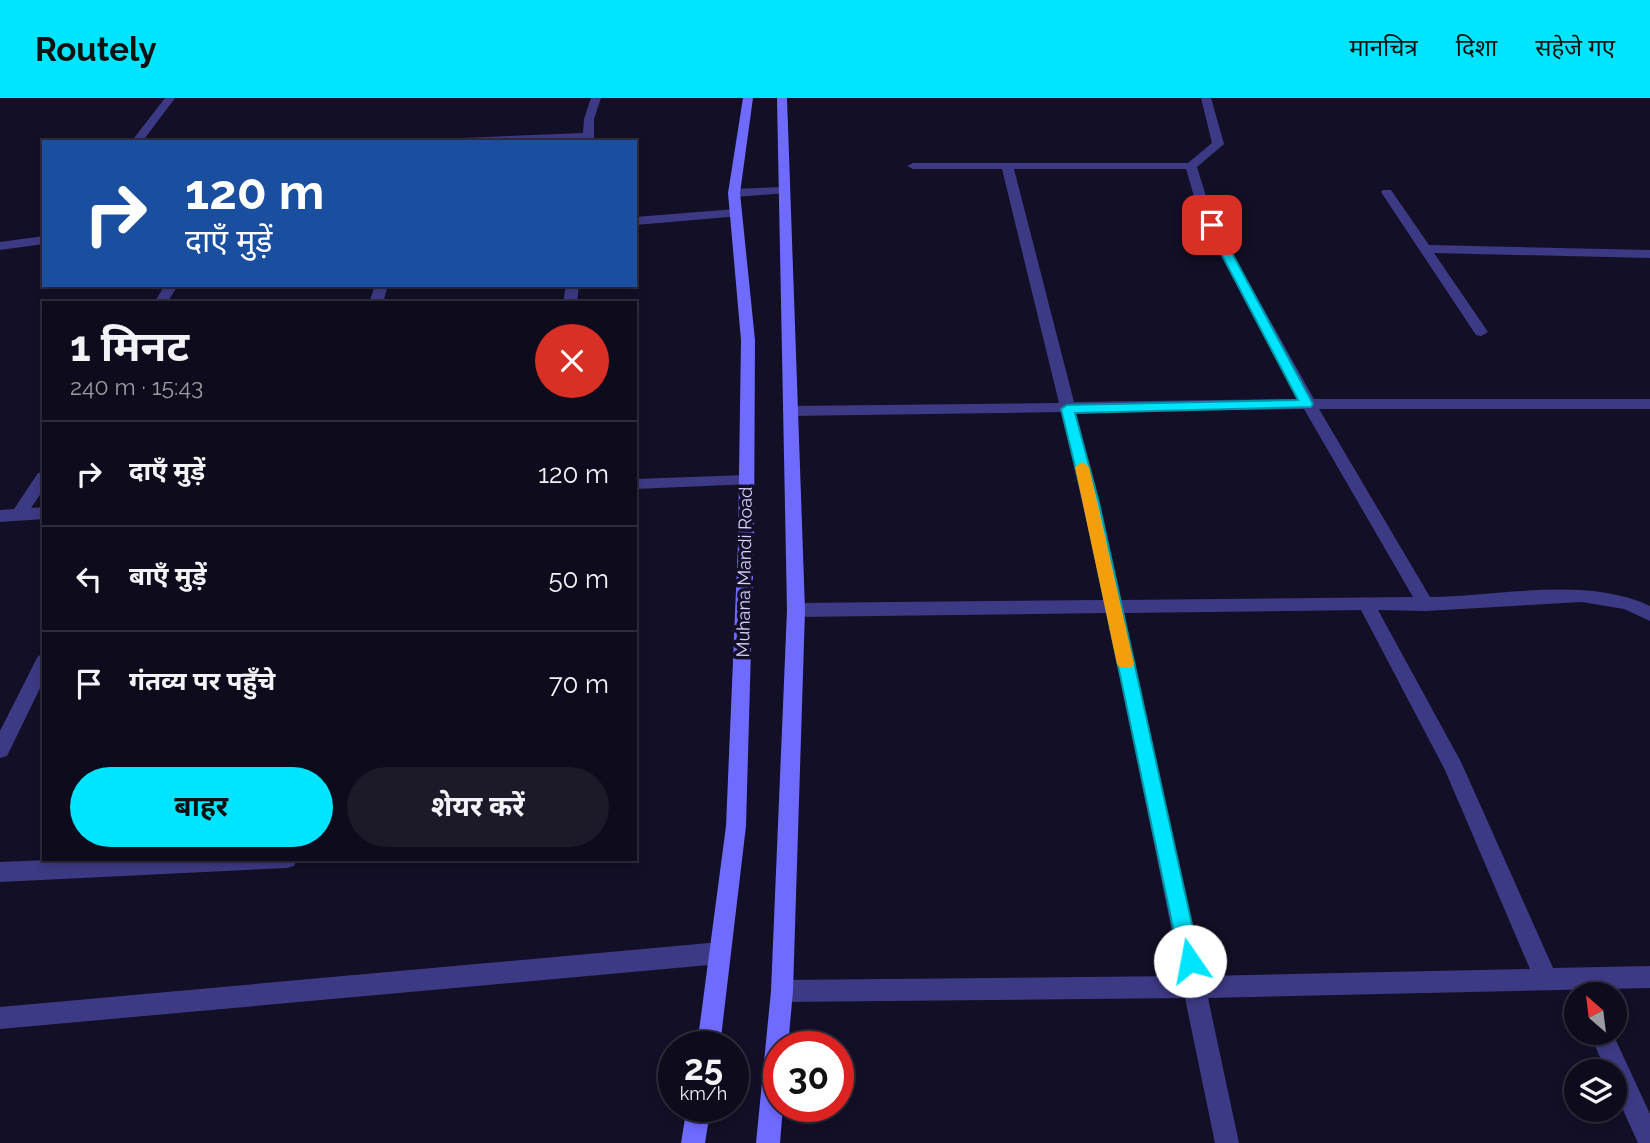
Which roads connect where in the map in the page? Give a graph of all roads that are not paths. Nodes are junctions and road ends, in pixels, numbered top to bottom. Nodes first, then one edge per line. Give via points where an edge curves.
1 (170, 98) edge
2 (596, 98) edge
3 (748, 98) edge
4 (782, 98) edge
5 (1206, 98) edge
6 (588, 139) edge
7 (138, 140) edge
8 (538, 140) edge
9 (914, 166) dead end
10 (1007, 166) junction
11 (1191, 166) junction
12 (783, 191) junction
13 (1387, 192) dead end
14 (734, 193) junction
15 (736, 214) junction
16 (637, 222) edge
17 (42, 240) edge
18 (0, 246) edge
19 (1426, 249) junction
20 (1650, 254) edge
21 (1481, 332) dead end
22 (1307, 404) junction
23 (1650, 404) edge
24 (1067, 409) junction
25 (790, 411) junction
26 (42, 480) edge
27 (746, 480) junction
28 (637, 484) edge
29 (42, 513) edge
30 (19, 514) junction
31 (0, 516) edge
32 (1650, 602) edge
33 (1627, 603) junction
34 (1426, 604) junction
35 (1367, 605) junction
36 (1113, 607) junction
37 (796, 610) junction
38 (1650, 614) edge
39 (42, 665) edge
40 (0, 750) edge
41 (243, 861) edge
42 (0, 872) edge
43 (720, 953) junction
44 (1650, 977) edge
45 (1546, 979) junction
46 (1611, 982) edge
47 (1564, 983) edge
48 (1196, 987) junction
49 (782, 991) junction
50 (0, 1018) edge
51 (710, 1031) edge
52 (1606, 1045) edge
53 (697, 1122) edge
54 (1650, 1140) edge
55 (694, 1143) edge
56 (768, 1143) edge
57 (1227, 1143) edge

1 - 7 street
2 - 6 street
3 - 14 main road, Muhana Mandi Road
4 - 12 main road
5 - 11 street via 1218,144
6 - 8 street
9 - 10 street
10 - 11 street
10 - 24 street
11 - 22 street via 1195,190 1220,243
12 - 14 street
12 - 25 main road
13 - 19 street
14 - 15 main road, Muhana Mandi Road
15 - 16 street
15 - 27 main road, Muhana Mandi Road via 748,340
17 - 18 street
19 - 20 street
19 - 21 street
22 - 23 street
22 - 24 street
22 - 34 street
24 - 25 street
24 - 36 street
25 - 37 main road
26 - 30 street
27 - 28 street
27 - 43 main road, Muhana Mandi Road via 736,825
29 - 30 street
30 - 31 street
32 - 33 street
33 - 34 street via 1582,596
33 - 38 street
34 - 35 street
35 - 36 street
35 - 45 street via 1454,768
36 - 37 street
36 - 48 street
37 - 49 main road
39 - 40 street
41 - 42 street
43 - 50 street
43 - 51 main road, Muhana Mandi Road
44 - 46 street
45 - 47 street
45 - 48 street
48 - 49 street
48 - 57 street
49 - 56 main road
52 - 54 street
53 - 55 main road

